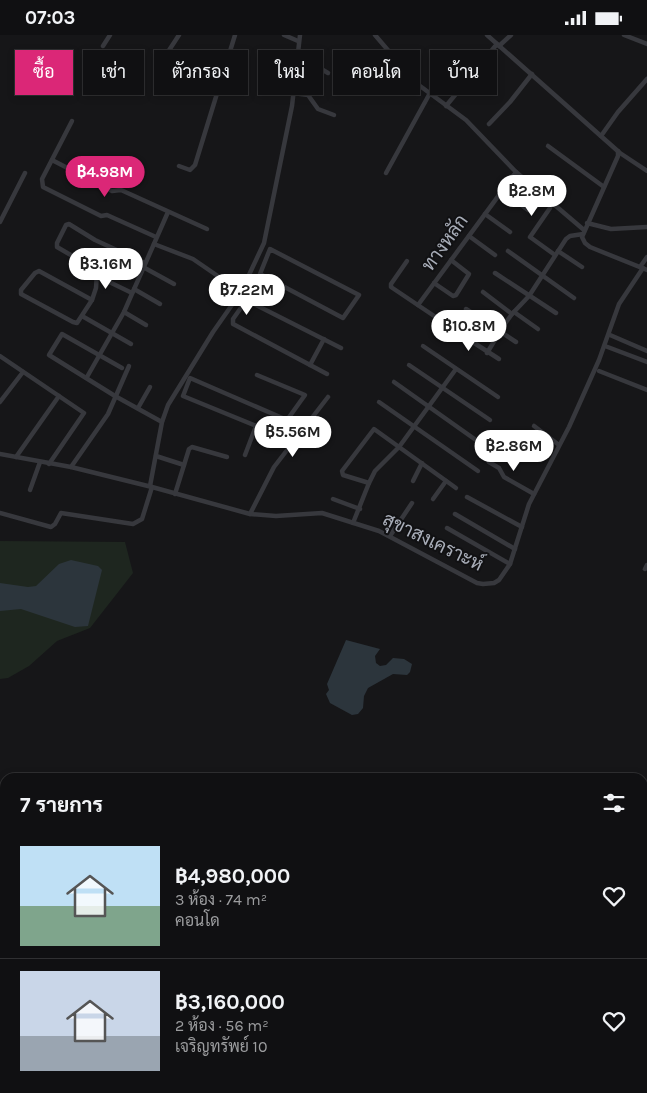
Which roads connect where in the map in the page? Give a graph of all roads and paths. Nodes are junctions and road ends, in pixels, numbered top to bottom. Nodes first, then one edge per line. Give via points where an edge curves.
1 (110, 35) edge
2 (179, 35) edge
3 (235, 35) edge
4 (284, 35) edge
5 (300, 35) edge
6 (375, 35) edge
7 (487, 35) edge
8 (511, 35) edge
9 (624, 35) edge
10 (298, 41) junction
11 (647, 44) edge
12 (498, 45) junction
13 (103, 46) dead end
14 (169, 50) edge
15 (297, 50) edge
16 (323, 70) edge
17 (328, 73) dead end
18 (532, 74) junction
19 (647, 79) edge
20 (430, 93) joint
21 (293, 95) edge
22 (308, 95) edge
23 (432, 95) edge
24 (446, 106) junction
25 (334, 115) dead end
26 (72, 121) dead end
27 (490, 124) dead end
28 (600, 136) junction
29 (548, 146) dead end
30 (618, 151) junction
31 (52, 160) junction
32 (178, 166) dead end
33 (647, 171) edge
34 (516, 172) junction
35 (25, 173) dead end
36 (386, 173) dead end
37 (604, 187) junction
38 (502, 191) junction
39 (550, 208) dead end
40 (528, 210) dead end
41 (168, 212) junction
42 (485, 214) junction
43 (0, 222) edge
44 (587, 223) junction
45 (647, 227) edge
46 (207, 229) dead end
47 (510, 232) dead end
48 (584, 232) junction
49 (469, 236) junction
50 (156, 237) junction
51 (154, 244) junction
52 (508, 251) dead end
53 (556, 253) junction
54 (495, 255) dead end
55 (647, 257) edge
56 (258, 259) junction
57 (451, 259) junction
58 (407, 261) dead end
59 (265, 262) junction
60 (144, 265) junction
61 (582, 267) dead end
62 (643, 269) edge
63 (96, 273) junction
64 (495, 273) dead end
65 (544, 275) junction
66 (434, 283) junction
67 (174, 284) dead end
68 (133, 291) junction
69 (241, 292) junction
70 (483, 293) dead end
71 (529, 296) junction
72 (574, 298) dead end
73 (92, 300) junction
74 (160, 304) dead end
75 (418, 305) junction
76 (230, 309) junction
77 (466, 309) dead end
78 (124, 312) junction
79 (238, 313) junction
80 (513, 313) junction
81 (556, 313) dead end
82 (82, 316) junction
83 (446, 324) dead end
84 (146, 325) dead end
85 (451, 328) dead end
86 (538, 329) dead end
87 (113, 333) junction
88 (500, 333) junction
89 (610, 335) junction
90 (324, 339) junction
91 (623, 340) junction
92 (516, 342) dead end
93 (131, 344) dead end
94 (605, 345) junction
95 (423, 347) dead end
96 (341, 348) dead end
97 (618, 351) junction
98 (647, 351) edge
99 (487, 353) junction
100 (99, 355) junction
101 (0, 356) edge
102 (499, 359) dead end
103 (647, 363) edge
104 (310, 365) junction
105 (408, 365) dead end
106 (129, 366) dead end
107 (122, 368) dead end
108 (456, 369) junction
109 (599, 371) dead end
110 (23, 372) junction
111 (327, 374) dead end
112 (257, 375) dead end
113 (87, 377) junction
114 (394, 382) dead end
115 (179, 386) junction
116 (150, 387) dead end
117 (442, 387) junction
118 (186, 389) junction
119 (647, 390) edge
120 (59, 396) junction
121 (115, 396) junction
122 (328, 397) dead end
123 (498, 397) dead end
124 (0, 402) edge
125 (379, 402) dead end
126 (428, 406) junction
127 (138, 408) junction
128 (288, 420) junction
129 (490, 420) dead end
130 (162, 422) junction
131 (256, 426) junction
132 (534, 426) dead end
133 (414, 427) junction
134 (559, 445) junction
135 (399, 447) junction
136 (490, 450) dead end
137 (0, 453) edge
138 (156, 455) junction
139 (245, 455) dead end
140 (16, 457) junction
141 (228, 457) dead end
142 (40, 462) junction
143 (489, 462) dead end
144 (422, 463) junction
145 (49, 464) junction
146 (184, 465) junction
147 (72, 467) junction
148 (478, 471) dead end
149 (413, 481) dead end
150 (446, 481) junction
151 (369, 483) junction
152 (151, 486) junction
153 (456, 488) dead end
154 (30, 490) dead end
155 (174, 494) junction
156 (534, 495) junction
157 (467, 497) dead end
158 (333, 499) dead end
159 (433, 499) dead end
160 (412, 503) dead end
161 (360, 509) junction
162 (0, 513) edge
163 (250, 514) junction
164 (455, 514) dead end
165 (353, 523) junction
166 (522, 527) junction
167 (447, 528) dead end
168 (390, 536) junction
169 (515, 549) junction
170 (510, 564) junction

1 - 13 street
2 - 14 street
3 - 32 street via 196,165 190,170
4 - 10 street
5 - 10 street
6 - 20 street via 409,75
7 - 12 street
8 - 12 street
9 - 11 street
10 - 15 street
12 - 18 street
12 - 24 street
16 - 17 street
18 - 27 street
18 - 28 street
19 - 28 street
20 - 36 street
21 - 56 street via 264,243
22 - 25 street via 318,109
23 - 24 street
24 - 34 street via 474,128
26 - 31 street
28 - 30 street
29 - 37 street
30 - 33 street
30 - 37 street
31 - 41 street via 112,191 121,190
31 - 50 street via 42,179 43,187 101,216 107,215
34 - 38 street, ทางหลัก
34 - 48 street
35 - 43 street
37 - 44 street
38 - 40 street
38 - 42 street, ทางหลัก
39 - 53 street via 530,237
41 - 46 street
41 - 50 street
42 - 47 street
42 - 49 street, ทางหลัก
44 - 45 street via 611,229
44 - 48 street
48 - 53 street via 570,236
48 - 62 street via 583,241 590,247
49 - 54 street
49 - 57 street, ทางหลัก
50 - 51 street
51 - 60 street
51 - 69 street via 193,259
52 - 65 street
53 - 61 street
53 - 65 street
55 - 62 street, สุขาสงเคราะห์
56 - 59 street
56 - 69 street
57 - 66 street, ทางหลัก
57 - 66 street via 469,274 456,295
58 - 75 street via 391,286
59 - 59 street via 260,274 343,318 359,295 270,249
60 - 63 street via 67,224 56,243 57,247
60 - 67 street
60 - 68 street
62 - 89 street, สุขาสงเคราะห์ via 620,302
63 - 68 street
63 - 73 street
64 - 71 street
65 - 71 street
65 - 72 street
66 - 75 street, ทางหลัก
68 - 74 street
68 - 78 street
69 - 76 street
70 - 80 street
71 - 80 street
71 - 81 street
73 - 82 street
73 - 82 street via 39,271 21,290 22,294 73,322 77,323
75 - 83 street
76 - 79 street
76 - 115 street
77 - 88 street
78 - 84 street
78 - 87 street
79 - 90 street via 248,301
79 - 104 street via 233,324
80 - 86 street
80 - 88 street
82 - 87 street
85 - 99 street
87 - 93 street
87 - 100 street
88 - 92 street
88 - 99 street
89 - 91 street
89 - 94 street, สุขาสงเคราะห์
90 - 96 street
90 - 104 street
91 - 97 street
91 - 98 street
94 - 97 street
94 - 134 street, สุขาสงเคราะห์
95 - 108 street
97 - 103 street
99 - 102 street
100 - 107 street
100 - 113 street
100 - 113 street via 64,335 60,335 50,353 50,357
101 - 110 street
104 - 111 street
105 - 117 street
106 - 121 street
108 - 117 street
108 - 123 street
109 - 119 street
110 - 120 street
110 - 124 street
112 - 128 street via 305,395
113 - 121 street
114 - 126 street
115 - 118 street
115 - 130 street
116 - 127 street
117 - 126 street
117 - 129 street
118 - 128 street via 190,378
118 - 131 street via 183,396
120 - 140 street
120 - 145 street via 84,413
121 - 127 street
121 - 147 street via 108,413
122 - 163 street via 274,467
125 - 133 street
126 - 133 street
126 - 136 street
127 - 130 street
128 - 131 street via 276,434
130 - 138 street
131 - 139 street
132 - 134 street
133 - 135 street
133 - 148 street
134 - 156 street, สุขาสงเคราะห์
135 - 144 street
135 - 151 street
135 - 151 street via 374,429 342,471 344,475
137 - 140 street, สุขาสงเคราะห์
138 - 146 street
138 - 152 street
140 - 142 street, สุขาสงเคราะห์
141 - 146 street via 192,447
142 - 145 street, สุขาสงเคราะห์
142 - 154 street
143 - 156 street via 499,468 504,477
144 - 149 street
144 - 150 street
145 - 147 street, สุขาสงเคราะห์
146 - 155 street
147 - 152 street, สุขาสงเคราะห์
150 - 153 street
150 - 159 street
151 - 161 street
152 - 155 street, สุขาสงเคราะห์
152 - 162 street via 142,519 133,524 62,513 51,527
155 - 163 street, สุขาสงเคราะห์
156 - 166 street, สุขาสงเคราะห์
157 - 166 street
158 - 161 street
160 - 168 street
161 - 165 street
163 - 165 street, สุขาสงเคราะห์ via 322,513
164 - 169 street
165 - 168 street, สุขาสงเคราะห์
166 - 169 street, สุขาสงเคราะห์
167 - 170 street
168 - 170 street, สุขาสงเคราะห์ via 450,570 483,584 494,583
169 - 170 street, สุขาสงเคราะห์

